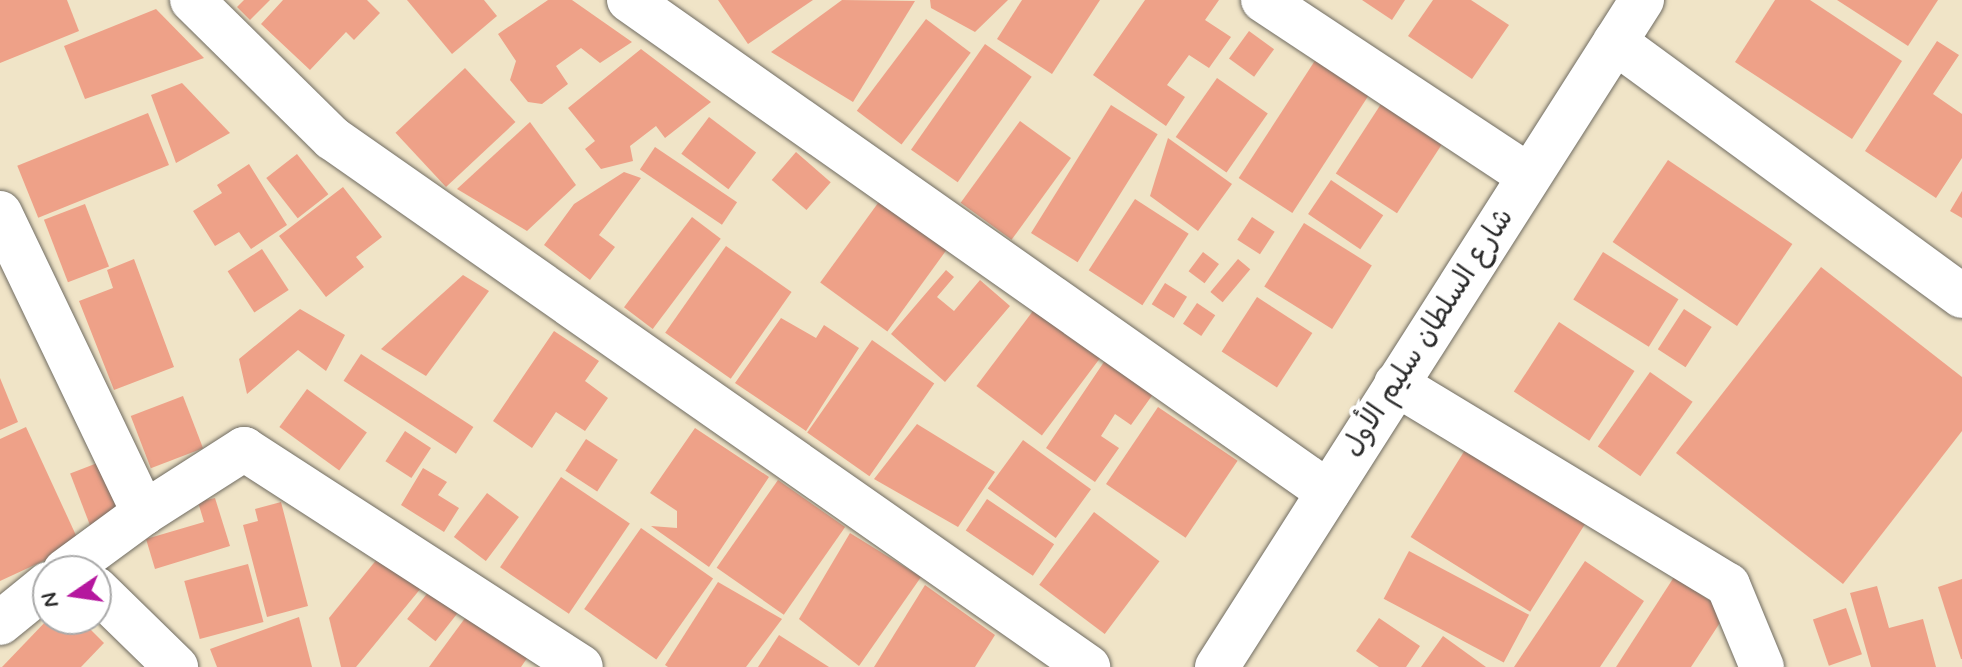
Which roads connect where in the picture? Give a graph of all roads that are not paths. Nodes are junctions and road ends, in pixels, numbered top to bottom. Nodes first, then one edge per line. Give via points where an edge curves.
1 (192, 0) edge
2 (629, 0) edge
3 (1263, 0) edge
4 (1642, 0) edge
5 (1615, 42) junction
6 (1529, 176) junction
7 (0, 213) edge
8 (1962, 296) edge
9 (1396, 384) junction
10 (1328, 492) junction
11 (144, 513) junction
12 (96, 555) edge
13 (32, 602) edge
14 (112, 611) edge
15 (0, 623) edge
16 (176, 667) edge
17 (581, 667) edge
18 (1088, 667) edge
19 (1217, 667) edge
20 (1762, 667) edge

1 - 18 street via 332,138
2 - 10 street
3 - 6 street
4 - 5 street, شارع السلطان سليم الأول
5 - 6 street, شارع السلطان سليم الأول
5 - 8 street
6 - 9 street, شارع السلطان سليم الأول
7 - 11 street
9 - 10 street, شارع السلطان سليم الأول
9 - 20 street via 1728,585
10 - 19 street, شارع السلطان سليم الأول
11 - 12 street
11 - 17 street via 244,449
13 - 15 street
14 - 16 street

